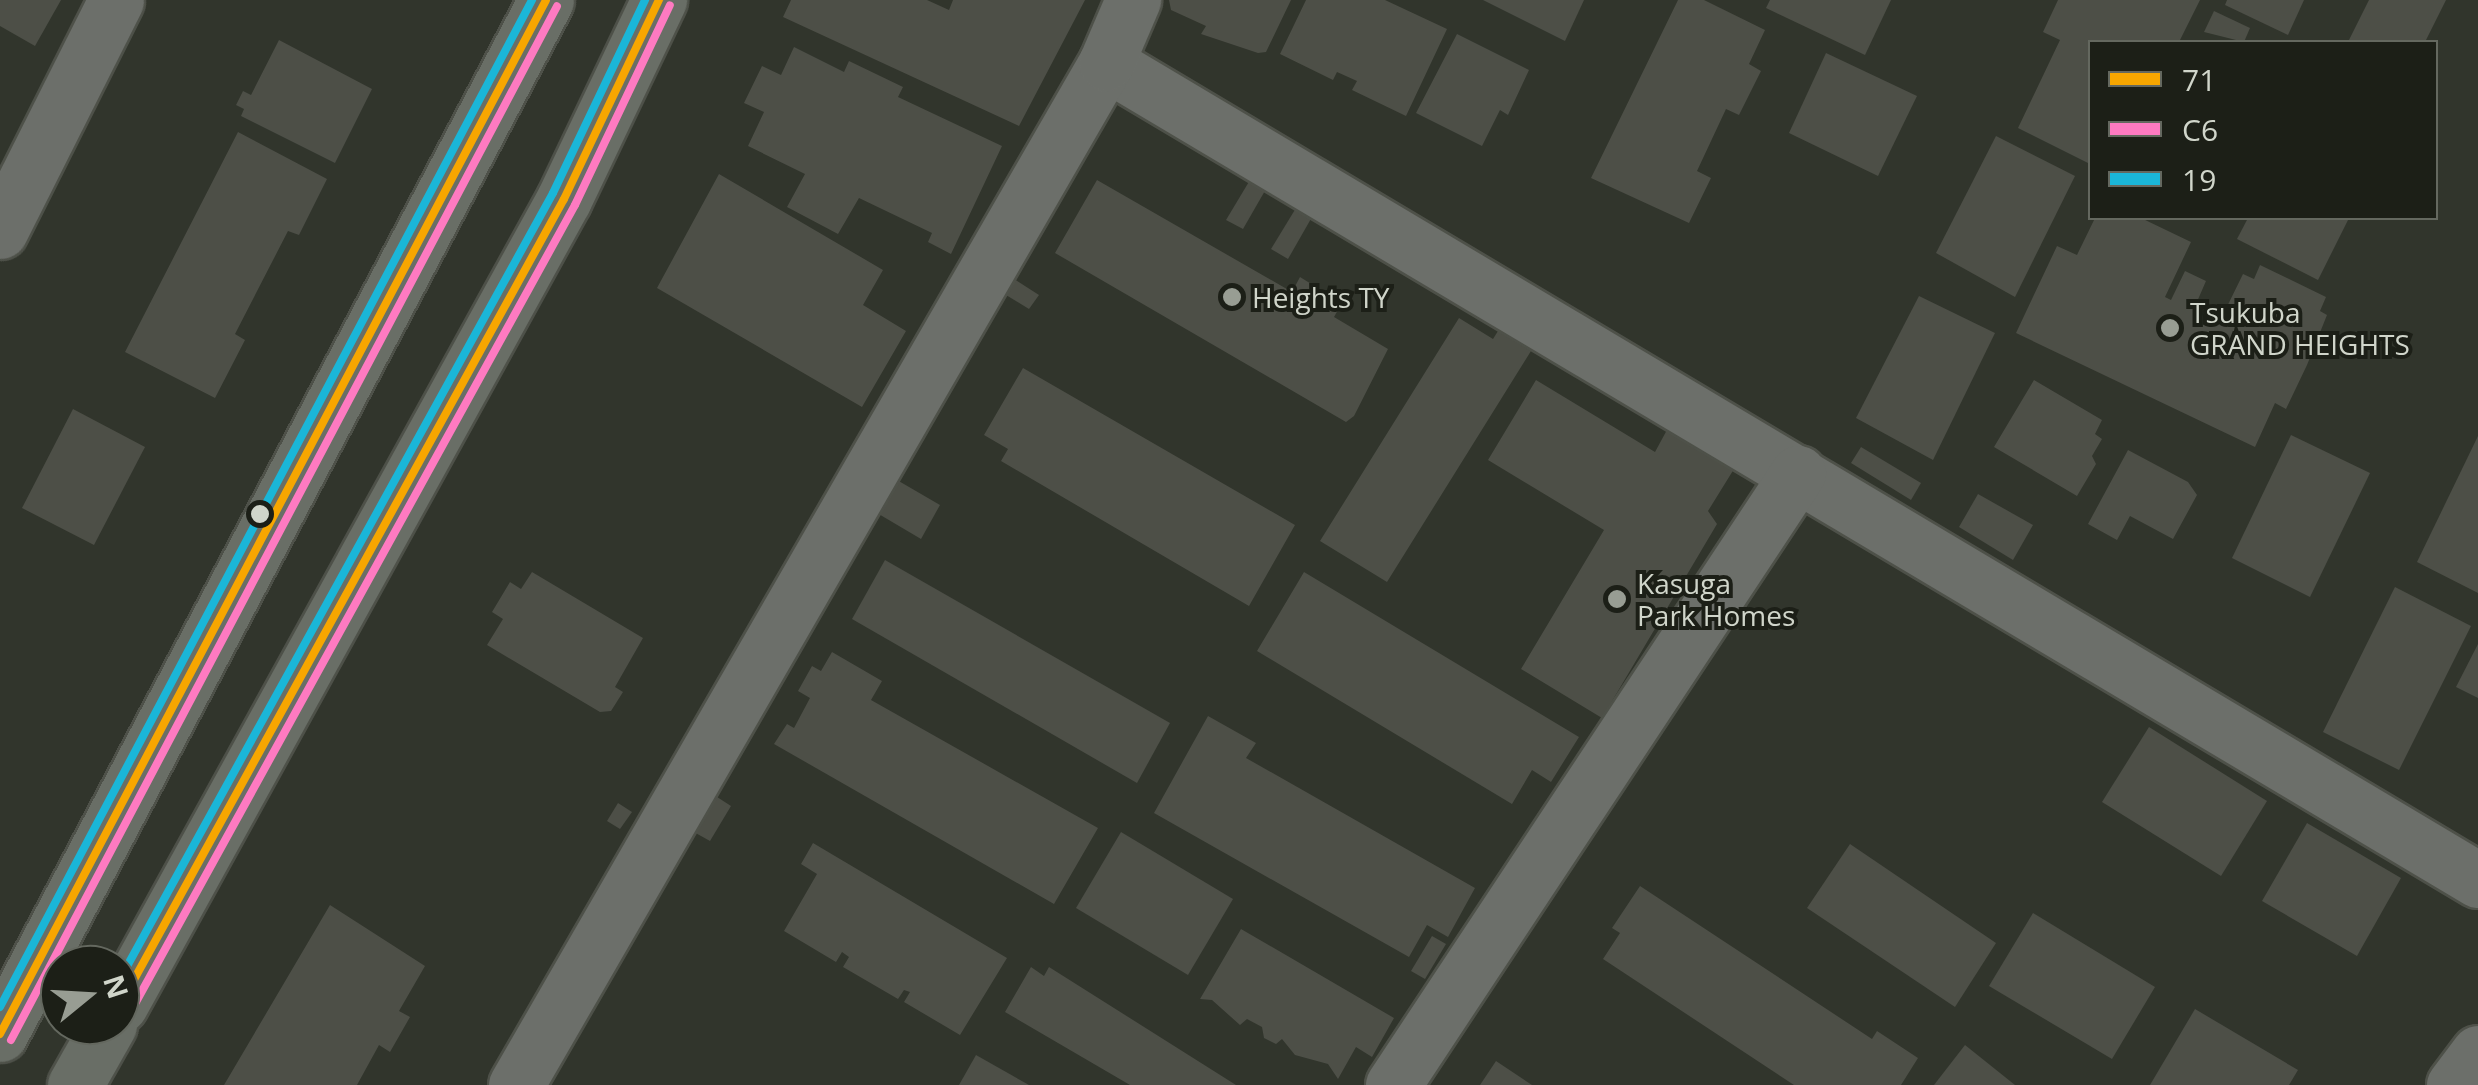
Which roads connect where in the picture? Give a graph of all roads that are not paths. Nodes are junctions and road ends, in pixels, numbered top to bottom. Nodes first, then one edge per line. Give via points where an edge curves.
1 (116, 0) edge
2 (546, 0) edge
3 (659, 0) edge
4 (1133, 0) edge
5 (1106, 63) junction
6 (0, 231) edge
7 (1798, 473) junction
8 (2478, 880) edge
9 (140, 969) edge
10 (0, 1034) edge
11 (98, 1045) edge
12 (2478, 1053) edge
13 (76, 1085) edge
14 (516, 1085) edge
15 (1393, 1085) edge
16 (2454, 1085) edge

1 - 6 street
2 - 10 highway
3 - 9 highway via 564,199
4 - 5 street
5 - 7 street
5 - 14 street
7 - 8 street
7 - 15 street
11 - 13 highway
12 - 16 street

